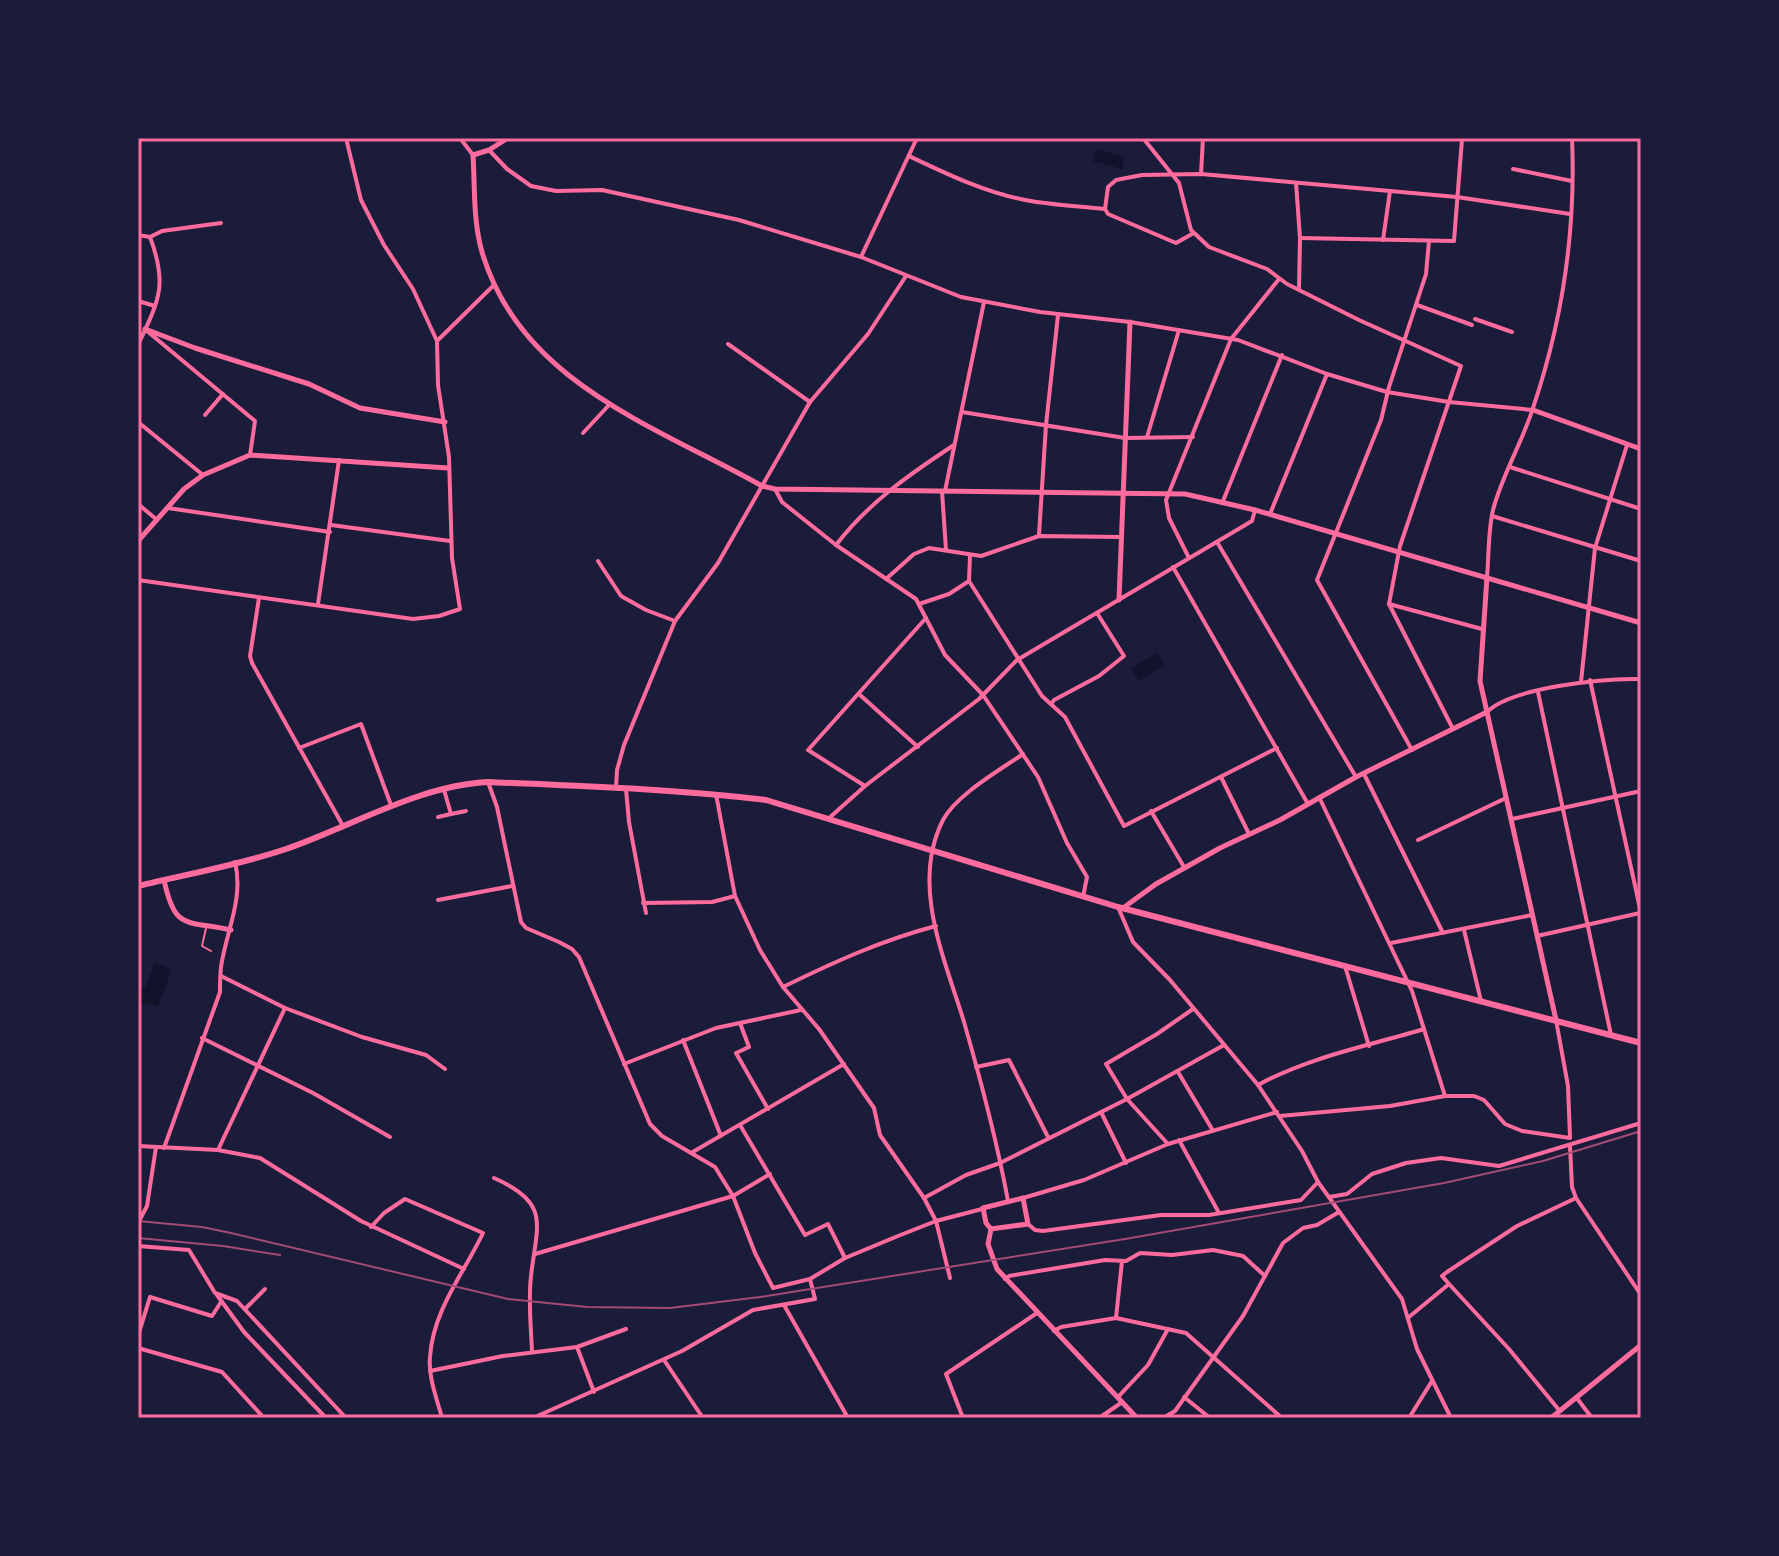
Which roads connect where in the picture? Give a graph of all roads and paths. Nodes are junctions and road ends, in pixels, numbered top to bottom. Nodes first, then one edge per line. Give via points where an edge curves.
1 (346, 138) edge
2 (460, 138) edge
3 (508, 138) edge
4 (917, 138) edge
5 (1143, 138) edge
6 (1203, 138) edge
7 (1461, 138) edge
8 (1572, 138) edge
9 (489, 150) junction
10 (473, 155) junction
11 (909, 156) junction
12 (1513, 169) dead end
13 (1172, 173) junction
14 (1201, 174) junction
15 (1572, 181) junction
16 (1296, 183) junction
17 (1390, 191) junction
18 (1457, 197) junction
19 (1105, 209) junction
20 (1570, 214) junction
21 (221, 223) dead end
22 (1193, 233) junction
23 (138, 235) edge
24 (150, 237) junction
25 (1300, 238) junction
26 (1383, 240) junction
27 (1429, 241) junction
28 (861, 257) junction
29 (906, 276) junction
30 (1279, 278) junction
31 (494, 285) junction
32 (1299, 289) junction
33 (138, 301) edge
34 (984, 302) junction
35 (1417, 305) junction
36 (155, 306) junction
37 (1058, 315) junction
38 (1475, 319) dead end
39 (1130, 322) junction
40 (1472, 325) dead end
41 (145, 329) junction
42 (1179, 330) junction
43 (1512, 332) dead end
44 (1231, 339) junction
45 (1403, 339) junction
46 (437, 341) junction
47 (728, 344) dead end
48 (138, 345) edge
49 (1282, 355) junction
50 (1327, 374) junction
51 (1387, 392) junction
52 (223, 394) junction
53 (810, 402) junction
54 (1449, 402) junction
55 (609, 405) junction
56 (1533, 410) junction
57 (962, 412) junction
58 (205, 415) dead end
59 (138, 422) edge
60 (445, 422) junction
61 (1046, 425) junction
62 (583, 433) dead end
63 (1147, 437) junction
64 (1193, 437) junction
65 (1125, 438) junction
66 (954, 445) junction
67 (1627, 445) junction
68 (1641, 449) edge
69 (250, 455) junction
70 (339, 460) junction
71 (1510, 467) junction
72 (448, 468) junction
73 (203, 475) junction
74 (762, 486) junction
75 (775, 489) junction
76 (888, 490) junction
77 (943, 491) junction
78 (1041, 492) junction
79 (1122, 493) junction
80 (1170, 493) junction
81 (1610, 499) junction
82 (1223, 501) junction
83 (138, 504) edge
84 (166, 506) junction
85 (1641, 509) edge
86 (1255, 510) junction
87 (1270, 514) junction
88 (1492, 516) junction
89 (156, 519) junction
90 (330, 528) junction
91 (1336, 535) junction
92 (1039, 536) junction
93 (1121, 537) junction
94 (138, 541) edge
95 (450, 541) junction
96 (1217, 542) junction
97 (836, 545) junction
98 (1595, 548) junction
99 (946, 550) junction
100 (1398, 551) junction
101 (970, 556) junction
102 (1189, 558) junction
103 (598, 561) dead end
104 (1641, 561) edge
105 (1173, 567) junction
106 (1487, 577) junction
107 (886, 579) junction
108 (138, 580) edge
109 (969, 581) junction
110 (259, 598) junction
111 (1119, 600) junction
112 (318, 604) junction
113 (919, 604) junction
114 (1389, 604) junction
115 (1588, 607) junction
116 (1097, 613) junction
117 (926, 618) junction
118 (675, 621) junction
119 (1641, 623) edge
120 (1482, 629) junction
121 (1019, 659) junction
122 (1641, 679) edge
123 (1590, 680) junction
124 (1581, 682) junction
125 (1538, 692) junction
126 (859, 694) junction
127 (983, 695) junction
128 (1052, 704) junction
129 (1487, 712) junction
130 (1453, 729) junction
131 (918, 747) junction
132 (299, 748) junction
133 (1277, 748) junction
134 (1412, 750) junction
135 (1023, 754) junction
136 (1364, 773) junction
137 (1221, 777) junction
138 (1356, 777) junction
139 (488, 782) junction
140 (865, 786) junction
141 (616, 788) junction
142 (626, 789) junction
143 (444, 790) junction
144 (1641, 791) edge
145 (716, 794) junction
146 (1319, 797) junction
147 (1507, 797) junction
148 (1616, 797) junction
149 (1308, 804) junction
150 (392, 808) junction
151 (1563, 808) junction
152 (466, 811) dead end
153 (1151, 811) junction
154 (451, 814) junction
155 (438, 817) dead end
156 (828, 819) junction
157 (1512, 819) junction
158 (343, 826) junction
159 (1249, 834) junction
160 (1418, 840) dead end
161 (933, 851) junction
162 (235, 862) junction
163 (1184, 867) junction
164 (164, 880) junction
165 (138, 886) edge
166 (512, 886) junction
167 (735, 896) junction
168 (1083, 897) junction
169 (438, 900) dead end
170 (643, 903) junction
171 (1120, 907) junction
172 (646, 913) dead end
173 (1641, 913) edge
174 (1532, 915) junction
175 (1588, 924) junction
176 (207, 926) junction
177 (936, 926) junction
178 (1464, 929) junction
179 (231, 930) junction
180 (1443, 933) junction
181 (1537, 936) junction
182 (1391, 943) junction
183 (211, 951) dead end
184 (1345, 966) junction
185 (221, 976) junction
186 (1408, 982) junction
187 (783, 987) junction
188 (1481, 1001) junction
189 (285, 1008) junction
190 (1193, 1009) junction
191 (801, 1010) junction
192 (1556, 1020) junction
193 (740, 1023) junction
194 (1424, 1029) junction
195 (1611, 1035) junction
196 (202, 1038) junction
197 (683, 1040) junction
198 (1641, 1043) edge
199 (1224, 1045) junction
200 (1369, 1046) junction
201 (624, 1064) junction
202 (844, 1064) junction
203 (258, 1065) junction
204 (976, 1067) junction
205 (445, 1069) dead end
206 (1178, 1072) junction
207 (1258, 1085) junction
208 (1445, 1096) junction
209 (1127, 1099) junction
210 (768, 1109) junction
211 (1101, 1112) junction
212 (1279, 1114) junction
213 (1641, 1123) edge
214 (740, 1125) junction
215 (1212, 1129) junction
216 (721, 1136) junction
217 (390, 1137) dead end
218 (1048, 1137) junction
219 (1570, 1138) junction
220 (1179, 1140) junction
221 (1168, 1144) junction
222 (1570, 1145) junction
223 (138, 1146) edge
224 (156, 1147) junction
225 (164, 1148) junction
226 (218, 1150) junction
227 (691, 1153) junction
228 (1000, 1163) junction
229 (1126, 1163) junction
230 (770, 1174) junction
231 (494, 1178) dead end
232 (1318, 1182) junction
233 (733, 1196) junction
234 (1329, 1197) junction
235 (924, 1198) junction
236 (1023, 1198) junction
237 (1576, 1198) junction
238 (1008, 1202) junction
239 (983, 1208) junction
240 (1339, 1212) junction
241 (1219, 1213) junction
242 (936, 1221) junction
243 (138, 1223) edge
244 (1028, 1224) junction
245 (371, 1227) junction
246 (991, 1229) junction
247 (138, 1246) edge
248 (535, 1254) junction
249 (845, 1258) junction
250 (1122, 1261) junction
251 (464, 1269) junction
252 (1265, 1276) junction
253 (950, 1278) dead end
254 (810, 1279) junction
255 (1005, 1279) junction
256 (1449, 1284) junction
257 (265, 1289) dead end
258 (215, 1293) junction
259 (1641, 1295) edge
260 (221, 1302) junction
261 (784, 1305) junction
262 (245, 1309) junction
263 (1037, 1313) junction
264 (1409, 1317) junction
265 (1116, 1318) junction
266 (626, 1329) dead end
267 (1168, 1329) junction
268 (1054, 1331) junction
269 (138, 1336) edge
270 (1641, 1345) edge
271 (577, 1347) junction
272 (138, 1348) edge
273 (532, 1352) junction
274 (1213, 1357) junction
275 (664, 1360) junction
276 (430, 1371) junction
277 (1432, 1381) junction
278 (594, 1392) junction
279 (1184, 1397) junction
280 (1576, 1397) junction
281 (1119, 1401) junction
282 (1559, 1410) junction
283 (264, 1418) edge
284 (326, 1418) edge
285 (346, 1418) edge
286 (442, 1418) edge
287 (533, 1418) edge
288 (703, 1418) edge
289 (848, 1418) edge
290 (963, 1418) edge
291 (1099, 1418) edge
292 (1137, 1418) edge
293 (1163, 1418) edge
294 (1210, 1418) edge
295 (1282, 1418) edge
296 (1409, 1418) edge
297 (1451, 1418) edge
298 (1551, 1418) edge
299 (1592, 1418) edge

1 - 46 street via 361,200
2 - 10 street
3 - 9 street
4 - 11 street
5 - 13 street
6 - 14 street
7 - 18 street
8 - 15 street
9 - 10 street
9 - 28 street via 531,186 602,190 654,200 760,225
10 - 31 street via 478,233
11 - 19 street via 1001,194
11 - 28 street
12 - 15 street
13 - 14 street
13 - 19 street via 1116,180 1108,187
13 - 22 street
14 - 16 street
15 - 20 street
16 - 17 street
16 - 25 street
17 - 18 street
17 - 26 street
18 - 20 street
18 - 27 street via 1454,241
19 - 22 street via 1135,228 1176,243
20 - 56 street via 1561,295
21 - 24 street
22 - 30 street via 1209,247
23 - 24 street
24 - 36 street via 162,277
25 - 26 street
25 - 32 street
26 - 27 street
27 - 35 street
28 - 29 street
29 - 34 street
29 - 53 street via 868,334
30 - 32 street
30 - 44 street
31 - 46 street
31 - 55 street via 502,304 556,367
32 - 45 street
33 - 36 street
34 - 37 street
34 - 57 street
35 - 40 street
35 - 45 street
36 - 41 street
37 - 39 street
37 - 61 street
38 - 43 street
39 - 42 street
39 - 65 street
41 - 48 street
41 - 52 street
41 - 60 street via 309,384 360,408
42 - 44 street
42 - 63 street
44 - 49 street
44 - 64 street
45 - 51 street
45 - 54 street via 1461,366
46 - 60 street
47 - 53 street
49 - 50 street
49 - 82 street
50 - 51 street
50 - 87 street
51 - 54 street
51 - 91 street
52 - 58 street
52 - 69 street via 255,421
53 - 74 street
54 - 56 street
54 - 100 street
55 - 62 street
55 - 74 street
56 - 67 street
56 - 71 street
57 - 61 street
57 - 66 street
59 - 73 street
60 - 72 street
61 - 65 street
61 - 78 street
63 - 64 street
63 - 65 street
64 - 80 street
65 - 79 street
66 - 76 street
66 - 77 street
67 - 68 street
67 - 81 street
69 - 70 street
69 - 73 street
70 - 72 street
70 - 90 street
71 - 81 street
71 - 88 street
72 - 95 street
73 - 84 street
74 - 75 street
74 - 118 street via 718,563
75 - 76 street
75 - 97 street via 782,502
76 - 77 street
76 - 97 street
77 - 78 street
77 - 99 street
78 - 79 street
78 - 92 street
79 - 80 street
79 - 93 street
80 - 82 street
80 - 102 street via 1169,518
81 - 85 street
81 - 98 street
82 - 86 street
83 - 89 street
84 - 89 street
84 - 90 street
86 - 87 street
86 - 96 street via 1252,521
87 - 91 street
88 - 98 street
88 - 106 street
89 - 94 street
90 - 95 street
90 - 112 street
91 - 100 street
91 - 134 street via 1317,580
92 - 93 street
92 - 101 street via 993,554
93 - 111 street
95 - 112 street via 460,609 413,619
96 - 102 street
96 - 138 street
97 - 107 street
98 - 104 street
98 - 115 street
99 - 101 street
99 - 107 street via 920,550
100 - 106 street
100 - 114 street
101 - 109 street
102 - 105 street
103 - 118 street via 621,596
105 - 111 street
105 - 133 street
106 - 115 street
106 - 120 street
107 - 113 street
108 - 110 street
109 - 113 street
109 - 121 street
110 - 112 street
110 - 132 street via 250,656
111 - 116 street
113 - 117 street
114 - 120 street
114 - 130 street
115 - 119 street
115 - 124 street
116 - 121 street
116 - 128 street via 1124,656
117 - 126 street
117 - 127 street via 945,655
118 - 141 street via 624,745
120 - 129 street via 1480,681
121 - 127 street
121 - 128 street
122 - 123 street
123 - 124 street
123 - 148 street
124 - 125 street
125 - 129 street via 1496,704
125 - 151 street
126 - 131 street
126 - 140 street via 808,750
127 - 131 street
127 - 135 street
128 - 153 street via 1080,741 1124,826
129 - 130 street
129 - 147 street
130 - 134 street
131 - 140 street
132 - 150 street via 361,724
132 - 158 street
133 - 137 street
133 - 149 street
134 - 136 street
135 - 161 street via 950,809
135 - 168 street via 1087,877
136 - 138 street
136 - 180 street
137 - 153 street
137 - 159 street
138 - 146 street
139 - 141 main road
139 - 143 main road
139 - 166 street
140 - 156 street
141 - 142 main road
142 - 145 main road
142 - 170 street
143 - 150 main road
143 - 154 street
144 - 148 street
145 - 156 main road via 766,800
145 - 167 street
146 - 149 street
146 - 182 street
147 - 157 street
147 - 160 street
148 - 151 street
148 - 173 street
149 - 159 street
150 - 158 main road
151 - 157 street
151 - 175 street
152 - 154 street
153 - 163 street
154 - 155 street
156 - 161 main road
157 - 174 street
158 - 162 main road
159 - 163 street
161 - 168 main road
161 - 177 street via 929,876
162 - 164 main road
162 - 179 street
163 - 171 street
164 - 165 main road
164 - 176 street via 173,912
166 - 169 street
166 - 201 street via 526,928 579,957
167 - 170 street via 712,902
167 - 187 street
168 - 171 main road
170 - 172 street
171 - 184 main road
171 - 190 street via 1133,942
173 - 175 street
174 - 178 street
174 - 181 street
175 - 181 street
175 - 195 street
176 - 179 street
176 - 183 lane via 202,946
177 - 187 street via 842,958
177 - 204 street
178 - 180 street
178 - 188 street
179 - 185 street
180 - 182 street
181 - 192 street
182 - 186 street
184 - 186 main road
184 - 200 street
185 - 189 street
185 - 196 street
186 - 188 main road
186 - 194 street
187 - 191 street
188 - 192 main road
189 - 203 street
189 - 205 street via 426,1055
190 - 199 street
190 - 209 street via 1106,1064
191 - 193 street
191 - 202 street
192 - 195 main road
192 - 219 street via 1568,1086
193 - 197 street
193 - 210 street via 749,1047 736,1053
194 - 200 street
194 - 208 street
195 - 198 main road
196 - 203 street
196 - 225 street
197 - 201 street
197 - 216 street
199 - 206 street
199 - 207 street
200 - 207 street via 1316,1060
201 - 227 street via 655,1131
202 - 210 street
202 - 235 street via 874,1108 880,1135
203 - 217 street
203 - 226 street
204 - 218 street via 1009,1060
204 - 228 street
206 - 209 street
206 - 215 street
207 - 212 street
208 - 212 street
208 - 219 street via 1474,1096 1505,1124
209 - 211 street
209 - 221 street
210 - 214 street
211 - 218 street
211 - 229 street
212 - 215 street
212 - 232 street
213 - 222 street
214 - 216 street
214 - 230 street
215 - 220 street
216 - 227 street
218 - 228 street
219 - 222 street
220 - 221 street
220 - 241 street
221 - 229 street
222 - 234 street via 1499,1166 1441,1158 1406,1163 1372,1174 1347,1194
222 - 237 street
223 - 224 street
224 - 225 street
224 - 243 street via 147,1206
225 - 226 street
226 - 245 street via 274,1165
227 - 233 street via 715,1167
228 - 235 street
228 - 238 street
229 - 236 street
230 - 233 street
230 - 249 street via 805,1235 828,1224
231 - 248 street via 520,1190 538,1217
232 - 234 street
232 - 241 street via 1301,1200
233 - 248 street
233 - 254 street via 773,1288
234 - 240 street
235 - 242 street
236 - 238 street
236 - 244 street
237 - 256 street via 1517,1226 1447,1272 1442,1276
237 - 259 street
238 - 239 street
239 - 242 street
239 - 246 street
240 - 252 street via 1289,1238
240 - 264 street
241 - 244 street via 1043,1231
242 - 249 street
242 - 253 street
244 - 246 street
245 - 251 street
245 - 251 street via 405,1199 483,1233
246 - 255 street via 989,1250
247 - 258 street via 189,1250
248 - 273 street via 529,1310
249 - 254 street
250 - 252 street via 1140,1253 1213,1250 1243,1256
250 - 255 street
250 - 265 street
251 - 276 street via 441,1312
252 - 274 street
254 - 261 street via 815,1299
255 - 263 street
256 - 264 street
256 - 282 street
257 - 262 street
258 - 260 street
258 - 262 street
260 - 269 street via 212,1316 150,1297
260 - 284 street
261 - 275 street via 753,1310
261 - 289 street
262 - 285 street
263 - 268 street
263 - 290 street via 946,1374
264 - 277 street
265 - 267 street
265 - 268 street
266 - 271 street
267 - 274 street via 1186,1333
267 - 281 street
268 - 281 street
270 - 280 street
271 - 273 street
271 - 278 street
272 - 283 street via 222,1372
273 - 276 street
274 - 279 street
274 - 295 street
275 - 278 street
275 - 288 street
276 - 286 street
277 - 296 street
277 - 297 street
278 - 287 street
279 - 293 street
279 - 294 street
280 - 282 street
280 - 299 street
281 - 291 street
281 - 292 street
282 - 298 street

